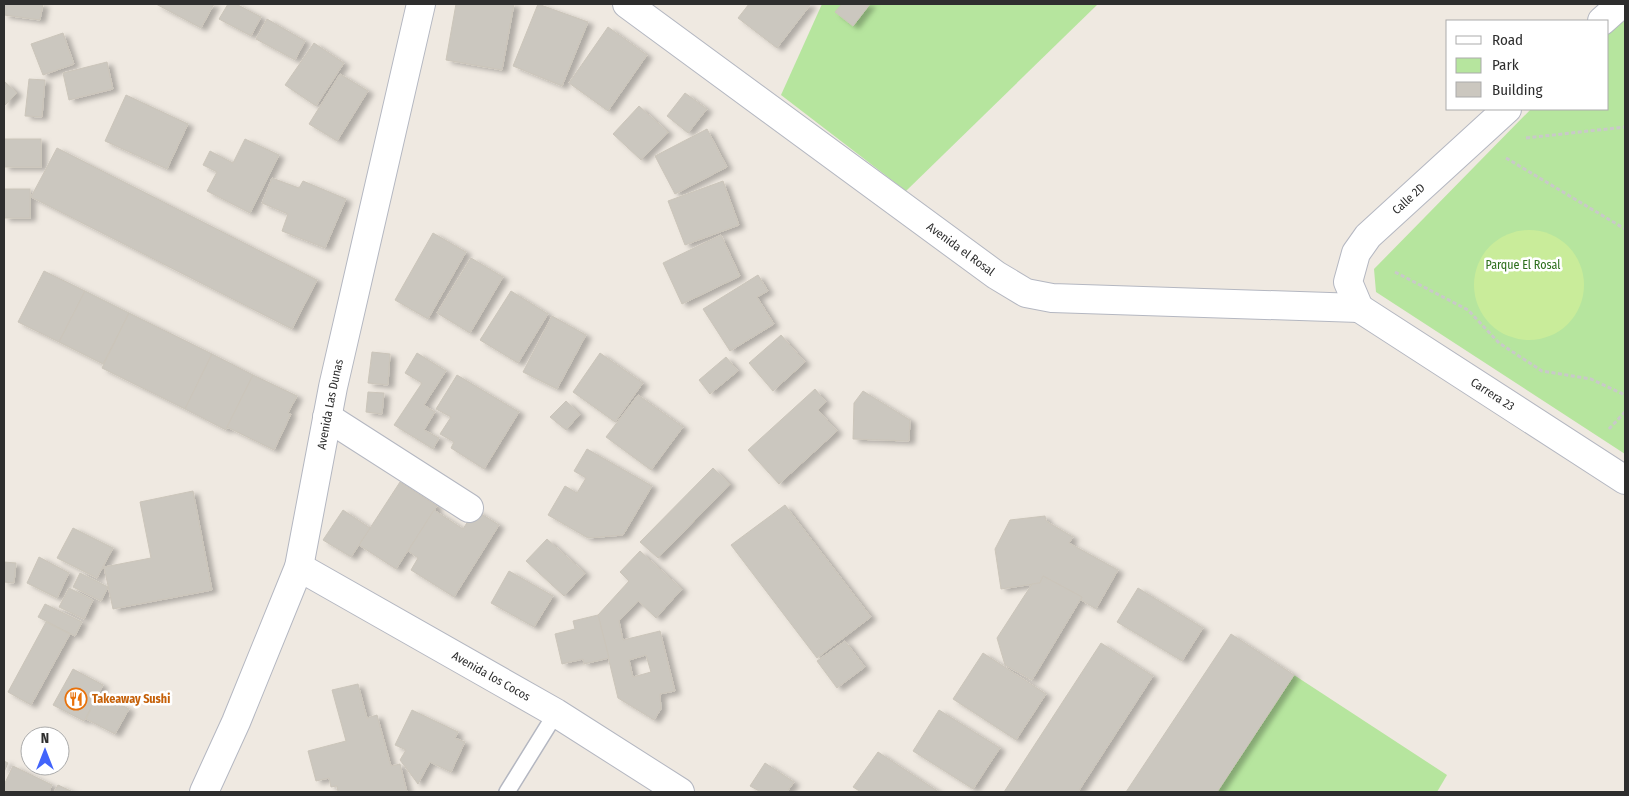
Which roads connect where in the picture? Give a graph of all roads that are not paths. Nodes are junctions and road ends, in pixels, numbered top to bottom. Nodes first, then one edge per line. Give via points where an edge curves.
1 (421, 4) edge
2 (627, 4) edge
3 (1622, 4) edge
4 (1603, 20) edge
5 (1506, 110) edge
6 (1359, 308) junction
7 (327, 417) junction
8 (1625, 480) edge
9 (470, 508) dead end
10 (299, 567) junction
11 (556, 713) junction
12 (204, 792) edge
13 (507, 792) edge
14 (680, 792) edge

1 - 7 street, Avenida Las Dunas
2 - 6 street, Avenida el Rosal via 996,275 1026,293 1052,298
3 - 4 street
5 - 6 street, Calle 2D via 1368,236 1356,253 1348,282
6 - 8 street, Carrera 23
7 - 9 street
7 - 10 street, Avenida Las Dunas
10 - 11 street, Avenida los Cocos
10 - 12 street, Avenida Las Dunas
11 - 13 lane
11 - 14 street, Avenida los Cocos

